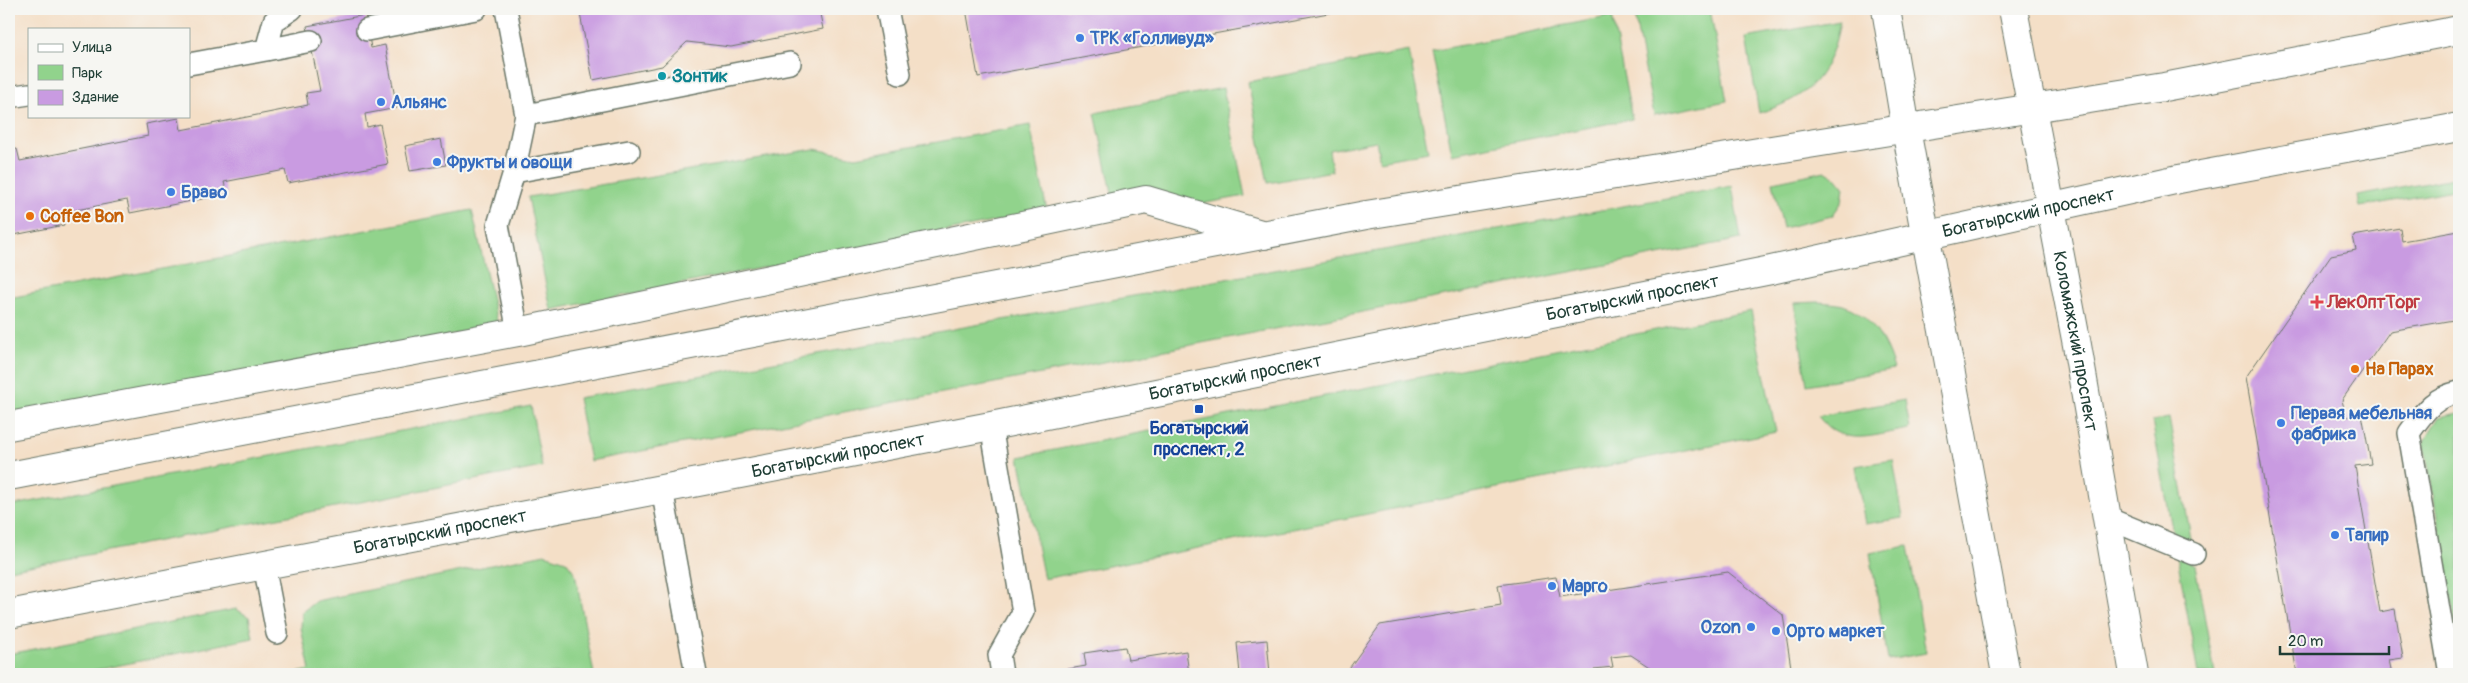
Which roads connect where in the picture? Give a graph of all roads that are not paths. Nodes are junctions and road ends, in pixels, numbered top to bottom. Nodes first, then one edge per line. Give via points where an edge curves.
1 (292, 9) edge
2 (476, 9) edge
3 (506, 9) edge
4 (887, 9) edge
5 (1886, 9) edge
6 (2013, 9) edge
7 (368, 30) dead end
8 (2459, 30) edge
9 (311, 41) dead end
10 (266, 50) junction
11 (790, 63) dead end
12 (190, 64) edge
13 (900, 74) dead end
14 (28, 94) edge
15 (9, 97) edge
16 (2030, 108) junction
17 (526, 115) junction
18 (2459, 127) edge
19 (1906, 129) junction
20 (629, 150) dead end
21 (514, 172) junction
22 (2050, 208) junction
23 (1264, 235) junction
24 (1926, 235) junction
25 (518, 332) junction
26 (2459, 392) edge
27 (9, 426) edge
28 (991, 426) junction
29 (9, 476) edge
30 (662, 488) junction
31 (2107, 518) junction
32 (2194, 554) dead end
33 (264, 565) junction
34 (9, 614) edge
35 (278, 633) dead end
36 (696, 674) edge
37 (1002, 674) edge
38 (2006, 674) edge
39 (2134, 674) edge
40 (2450, 674) edge

1 - 10 lane via 274,21
2 - 7 lane
3 - 17 lane
4 - 13 lane
5 - 19 main road
6 - 16 main road, Коломяжский проспект
8 - 16 main road via 2164,87
9 - 10 lane
10 - 12 lane
11 - 17 lane
14 - 15 lane
16 - 19 main road
16 - 22 main road, Коломяжский проспект
17 - 21 lane
18 - 22 main road, Богатырский проспект via 2179,179
19 - 23 main road via 1386,212
19 - 24 main road
20 - 21 lane
21 - 25 lane via 498,225
22 - 24 main road, Богатырский проспект
22 - 31 main road, Коломяжский проспект
23 - 25 main road via 1146,200
23 - 29 main road
24 - 28 main road, Богатырский проспект via 1761,272
24 - 38 main road
25 - 27 main road
26 - 40 lane via 2442,395 2409,433
28 - 30 main road, Богатырский проспект
28 - 37 lane via 1023,612 999,655
30 - 33 main road, Богатырский проспект
30 - 36 lane
31 - 32 lane
31 - 39 main road, Коломяжский проспект
33 - 34 main road, Богатырский проспект
33 - 35 lane

